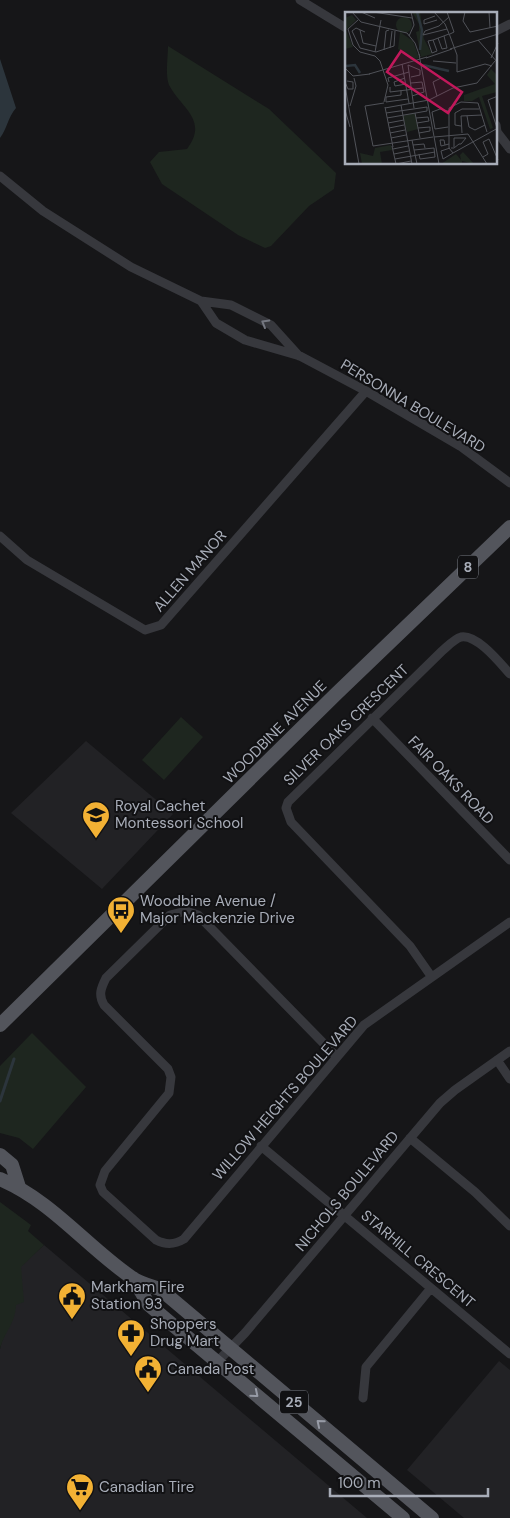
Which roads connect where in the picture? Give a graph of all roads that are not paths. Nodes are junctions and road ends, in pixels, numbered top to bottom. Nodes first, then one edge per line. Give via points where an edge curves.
1 (300, 0) edge
2 (510, 24) edge
3 (345, 27) edge
4 (498, 30) edge
5 (498, 133) edge
6 (510, 149) edge
7 (0, 176) edge
8 (201, 301) junction
9 (300, 356) junction
10 (366, 391) junction
11 (510, 483) edge
12 (510, 527) edge
13 (0, 536) edge
14 (510, 674) edge
15 (372, 718) junction
16 (510, 860) edge
17 (510, 922) edge
18 (431, 976) junction
19 (0, 1025) edge
20 (510, 1051) edge
21 (336, 1056) junction
22 (497, 1060) junction
23 (510, 1079) edge
24 (410, 1138) junction
25 (261, 1146) junction
26 (0, 1155) edge
27 (0, 1179) edge
28 (19, 1187) junction
29 (345, 1216) junction
30 (510, 1226) edge
31 (133, 1278) junction
32 (431, 1288) junction
33 (231, 1348) junction
34 (510, 1354) edge
35 (218, 1362) junction
36 (363, 1398) dead end
37 (403, 1518) edge
38 (432, 1518) edge

1 - 3 street
2 - 4 street
5 - 6 street
7 - 8 street, PERSONNA BOULEVARD via 43,211 131,267
9 -> 8 street, PERSONNA BOULEVARD via 271,325 231,305
8 - 9 street, PERSONNA BOULEVARD via 216,323 245,340
9 - 10 street, PERSONNA BOULEVARD
10 - 11 street, PERSONNA BOULEVARD via 460,446
10 - 13 street, ALLEN MANOR via 161,625 145,630 27,560
12 - 19 main road, WOODBINE AVENUE / 8
14 - 15 street, SILVER OAKS CRESCENT via 480,643 461,637
15 - 16 street, FAIR OAKS ROAD
15 - 18 street, SILVER OAKS CRESCENT via 293,796 288,802 288,816 410,946
17 - 18 street, WILLOW HEIGHTS BOULEVARD
18 - 21 street, WILLOW HEIGHTS BOULEVARD via 368,1022
20 - 22 street, NICHOLS BOULEVARD
21 - 25 street, WILLOW HEIGHTS BOULEVARD
21 - 25 street, WILLOW HEIGHTS BOULEVARD via 192,912 179,911 170,915 106,978 100,994 104,1005 168,1069 171,1085 165,1100 105,1171 100,1185 107,1198 163,1244 178,1243
22 - 23 street
22 - 24 street, NICHOLS BOULEVARD via 448,1095
24 - 29 street, NICHOLS BOULEVARD
24 - 30 street
25 - 29 street, STARHILL CRESCENT
26 - 28 main road via 12,1165
27 - 28 main road, 25
28 - 31 main road, 25 via 54,1211
29 - 32 street, STARHILL CRESCENT
29 - 33 street, NICHOLS BOULEVARD
31 - 33 main road, 25 via 160,1289
31 - 35 main road, 25 via 149,1304
32 - 34 street, STARHILL CRESCENT
32 - 36 street via 366,1367
33 - 35 street, NICHOLS BOULEVARD
38 -> 33 main road, 25
35 -> 37 main road, 25

